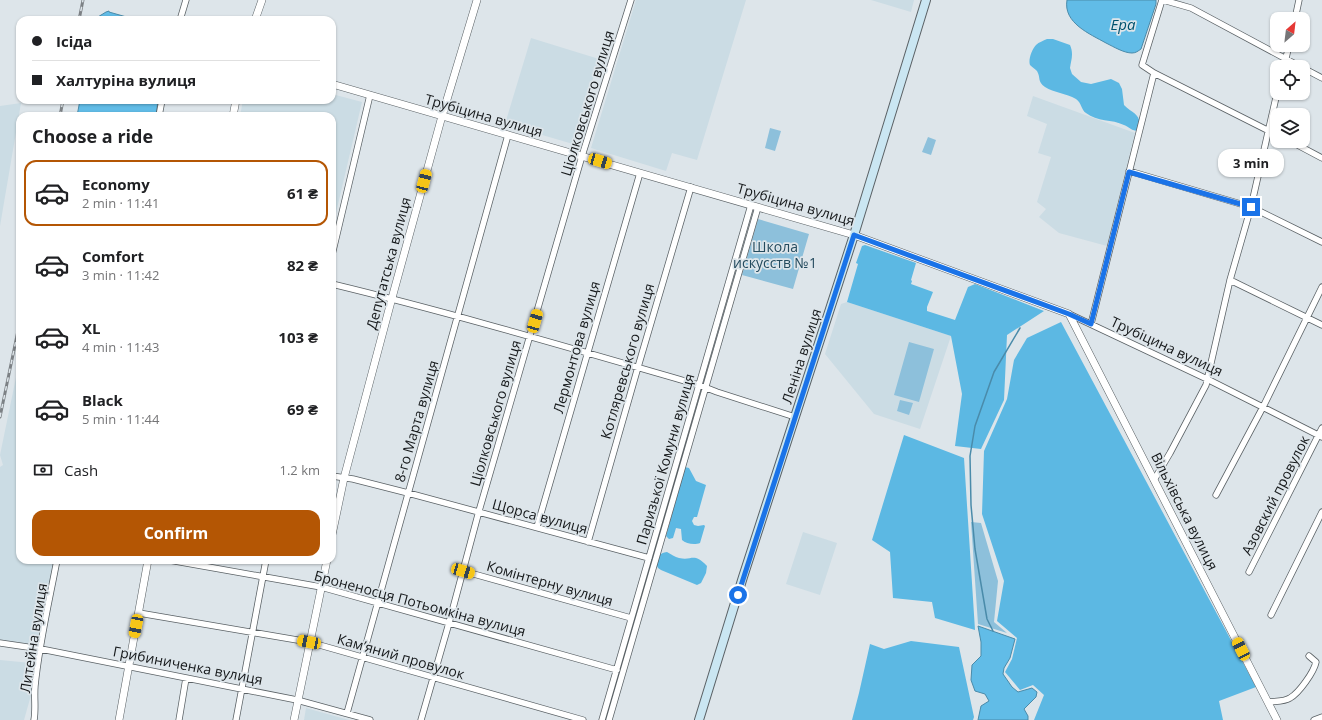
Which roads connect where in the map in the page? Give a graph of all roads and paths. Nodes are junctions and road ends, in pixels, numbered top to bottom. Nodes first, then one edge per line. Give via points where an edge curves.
1 (186, 0) edge
2 (262, 0) edge
3 (477, 0) edge
4 (631, 0) edge
5 (926, 0) edge
6 (1162, 0) edge
7 (1299, 0) edge
8 (1296, 12) edge
9 (181, 16) edge
10 (256, 16) edge
11 (1288, 52) edge
12 (1286, 59) joint
13 (1310, 71) edge
14 (1154, 73) junction
15 (1322, 78) edge
16 (336, 85) edge
17 (370, 95) junction
18 (1276, 100) edge
19 (442, 116) junction
20 (1268, 130) junction
21 (508, 135) junction
22 (1303, 148) edge
23 (582, 156) junction
24 (1322, 158) edge
25 (1129, 172) junction
26 (640, 173) junction
27 (691, 187) junction
28 (755, 206) junction
29 (1251, 207) junction
30 (854, 235) junction
31 (336, 238) edge
32 (1322, 242) edge
33 (1230, 280) junction
34 (336, 285) edge
35 (1322, 287) edge
36 (392, 298) junction
37 (1069, 314) junction
38 (458, 316) junction
39 (1306, 317) junction
40 (1091, 324) junction
41 (1322, 325) edge
42 (530, 336) junction
43 (587, 352) junction
44 (638, 367) junction
45 (1207, 379) junction
46 (699, 385) junction
47 (706, 388) junction
48 (1263, 407) junction
49 (795, 417) junction
50 (1322, 428) edge
51 (1320, 436) edge
52 (336, 477) edge
53 (344, 478) junction
54 (1154, 480) junction
55 (408, 493) junction
56 (1216, 495) dead end
57 (479, 512) junction
58 (1322, 512) edge
59 (336, 515) edge
60 (537, 527) junction
61 (588, 542) junction
62 (649, 558) junction
63 (56, 564) edge
64 (147, 564) edge
65 (191, 564) edge
66 (265, 564) edge
67 (326, 564) edge
68 (463, 571) junction
69 (1249, 572) dead end
70 (263, 577) junction
71 (321, 587) junction
72 (378, 603) junction
73 (139, 613) junction
74 (1271, 615) dead end
75 (631, 618) junction
76 (449, 623) junction
77 (252, 632) junction
78 (309, 642) junction
79 (0, 644) edge
80 (41, 649) junction
81 (1309, 656) dead end
82 (363, 658) junction
83 (129, 666) junction
84 (617, 670) junction
85 (186, 678) junction
86 (433, 678) junction
87 (241, 688) junction
88 (297, 700) junction
89 (1268, 702) junction
90 (347, 713) junction
91 (34, 720) edge
92 (119, 720) edge
93 (179, 720) edge
94 (236, 720) edge
95 (294, 720) edge
96 (370, 720) edge
97 (421, 720) edge
98 (583, 720) edge
99 (602, 720) edge
100 (609, 720) edge
101 (699, 720) edge
102 (1277, 720) edge

1 - 9 street
2 - 10 street
3 - 19 street, Депутатська вулиця
4 - 23 street, Ціолковського вулиця
5 - 30 main road, Леніна вулиця
6 - 12 street via 1191,8
6 - 14 street via 1142,65
7 - 8 street
11 - 12 street
13 - 15 street
14 - 20 street
14 - 25 street
16 - 17 street, Трубіцина вулиця
17 - 19 street, Трубіцина вулиця
17 - 31 street
18 - 20 street
19 - 21 street, Трубіцина вулиця
19 - 36 street, Депутатська вулиця
20 - 29 street
21 - 23 street, Трубіцина вулиця
21 - 38 street, 8-го Марта вулиця
22 - 24 street
23 - 26 street, Трубіцина вулиця
23 - 42 street, Ціолковського вулиця
25 - 29 street
25 - 40 street
26 - 27 street, Трубіцина вулиця
26 - 43 street, Лермонтова вулиця
27 - 28 street, Трубіцина вулиця
27 - 44 street, Котляревського вулиця
28 - 30 street, Трубіцина вулиця
28 - 46 street, Паризької Комуни вулиця
28 - 47 street, Паризької Комуни вулиця
29 - 32 street
29 - 33 street
30 - 37 street, Трубіцина вулиця
30 - 49 main road, Леніна вулиця
33 - 39 street
33 - 45 street
34 - 36 street
35 - 39 street
36 - 38 street
36 - 53 street, Депутатська вулиця
37 - 40 street, Трубіцина вулиця
37 - 54 street, Вільхівська вулиця
38 - 42 street
38 - 55 street, 8-го Марта вулиця
39 - 41 street
39 - 48 street
40 - 45 street, Трубіцина вулиця
42 - 43 street
42 - 57 street, Ціолковського вулиця
43 - 44 street
43 - 60 street, Лермонтова вулиця
44 - 46 street
44 - 61 street, Котляревського вулиця
45 - 48 street, Трубіцина вулиця
45 - 54 street
46 - 47 street
46 - 62 street, Паризької Комуни вулиця
47 - 49 street
47 - 100 street, Паризької Комуни вулиця
48 - 51 street, Трубіцина вулиця
48 - 56 street
49 - 101 main road, Леніна вулиця
50 - 51 street, Азовский провулок
51 - 69 street, Азовский провулок
52 - 53 street, Щорса вулиця
53 - 55 street, Щорса вулиця
53 - 59 street, Депутатська вулиця
54 - 89 street, Вільхівська вулиця
55 - 57 street, Щорса вулиця
55 - 72 street, 8-го Марта вулиця
57 - 60 street, Щорса вулиця
57 - 68 street, Ціолковського вулиця
58 - 74 street
60 - 61 street, Щорса вулиця
61 - 62 street, Щорса вулиця
62 - 75 street, Паризької Комуни вулиця
63 - 80 street, Литейна вулиця
64 - 73 street
65 - 70 street, Броненосця Потьомкіна вулиця
66 - 70 street
67 - 71 street
68 - 75 street, Комінтерну вулиця
68 - 76 street, Ціолковського вулиця
70 - 71 street, Броненосця Потьомкіна вулиця
70 - 77 street
71 - 72 street, Броненосця Потьомкіна вулиця
71 - 78 street
72 - 76 street, Броненосця Потьомкіна вулиця
72 - 82 street, 8-го Марта вулиця
73 - 77 street, Кам’яний провулок
73 - 83 street
75 - 84 street, Паризької Комуни вулиця
76 - 84 street, Броненосця Потьомкіна вулиця
76 - 86 street, Ціолковського вулиця
77 - 78 street, Кам’яний провулок
77 - 87 street
78 - 82 street, Кам’яний провулок
78 - 88 street
79 - 80 street, Грибиниченка вулиця
80 - 83 street, Грибиниченка вулиця
80 - 91 street, Литейна вулиця via 35,687
81 - 89 street via 1316,662 1314,669 1294,696
82 - 86 street, Кам’яний провулок
82 - 90 street, 8-го Марта вулиця
83 - 85 street, Грибиниченка вулиця
83 - 92 street
84 - 99 street, Паризької Комуни вулиця
85 - 87 street, Грибиниченка вулиця
85 - 93 street
86 - 97 street, Ціолковського вулиця
86 - 98 street, Кам’яний провулок
87 - 88 street, Грибиниченка вулиця
87 - 94 street
88 - 90 street, Грибиниченка вулиця
88 - 95 street
89 - 102 street, Вільхівська вулиця
90 - 96 street, Грибиниченка вулиця

